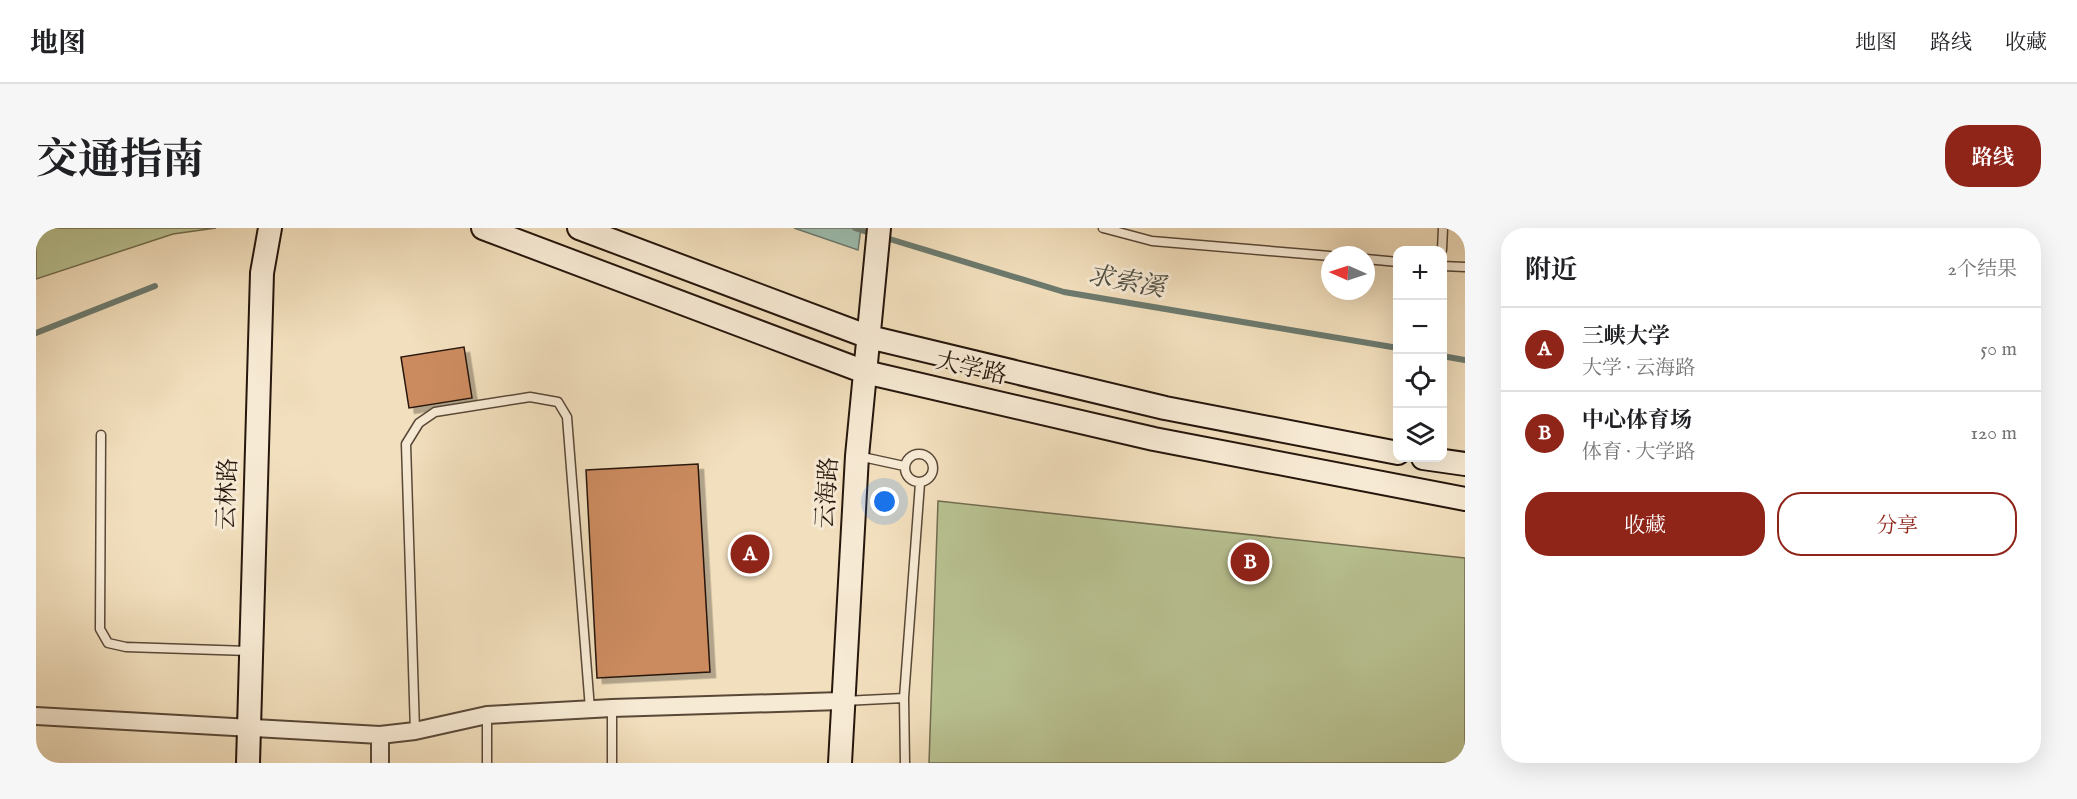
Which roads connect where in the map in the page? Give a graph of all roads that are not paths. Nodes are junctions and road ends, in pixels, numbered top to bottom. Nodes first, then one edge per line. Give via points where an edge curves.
1 (270, 228) edge
2 (483, 228) edge
3 (579, 228) edge
4 (879, 228) edge
5 (1103, 228) edge
6 (1443, 228) edge
7 (1442, 246) edge
8 (1321, 255) edge
9 (1375, 260) edge
10 (1393, 262) edge
11 (1447, 266) edge
12 (1465, 267) edge
13 (869, 337) junction
14 (865, 372) junction
15 (101, 435) dead end
16 (1393, 452) edge
17 (857, 456) junction
18 (1447, 461) edge
19 (1465, 464) edge
20 (904, 466) junction
21 (920, 483) junction
22 (1465, 499) edge
23 (250, 651) junction
24 (904, 698) junction
25 (841, 701) junction
26 (612, 708) junction
27 (590, 710) junction
28 (488, 715) junction
29 (36, 716) edge
30 (249, 726) junction
31 (415, 731) junction
32 (380, 735) junction
33 (248, 763) edge
34 (380, 763) edge
35 (487, 763) edge
36 (612, 763) edge
37 (840, 763) edge
38 (905, 763) edge

1 - 23 main road, 云林路 via 262,273
2 - 14 main road, 大学路
3 - 13 main road, 大学路
4 - 13 main road, 云海路
5 - 8 lane via 1152,241
6 - 7 lane
9 - 10 lane
11 - 12 lane
13 - 14 main road, 云海路
13 - 16 main road, 大学路 via 1165,408
14 - 17 main road, 云海路
14 - 22 main road, 大学路 via 1154,439
15 - 23 lane via 100,629 108,643
17 - 20 lane
17 - 25 main road, 云海路
18 - 19 main road
20 - 21 lane via 906,475
20 - 21 lane via 909,456 920,453 930,457 934,467 930,478
21 - 24 lane
23 - 30 main road, 云林路
24 - 25 lane
24 - 38 lane
25 - 26 street
25 - 37 main road, 云海路
26 - 27 street
26 - 36 lane
27 - 28 street
27 - 31 lane via 567,417 558,402 530,397 435,412 419,423 406,444
28 - 31 street
28 - 35 lane
29 - 30 street
30 - 32 street
30 - 33 main road, 云林路
31 - 32 street
32 - 34 street

